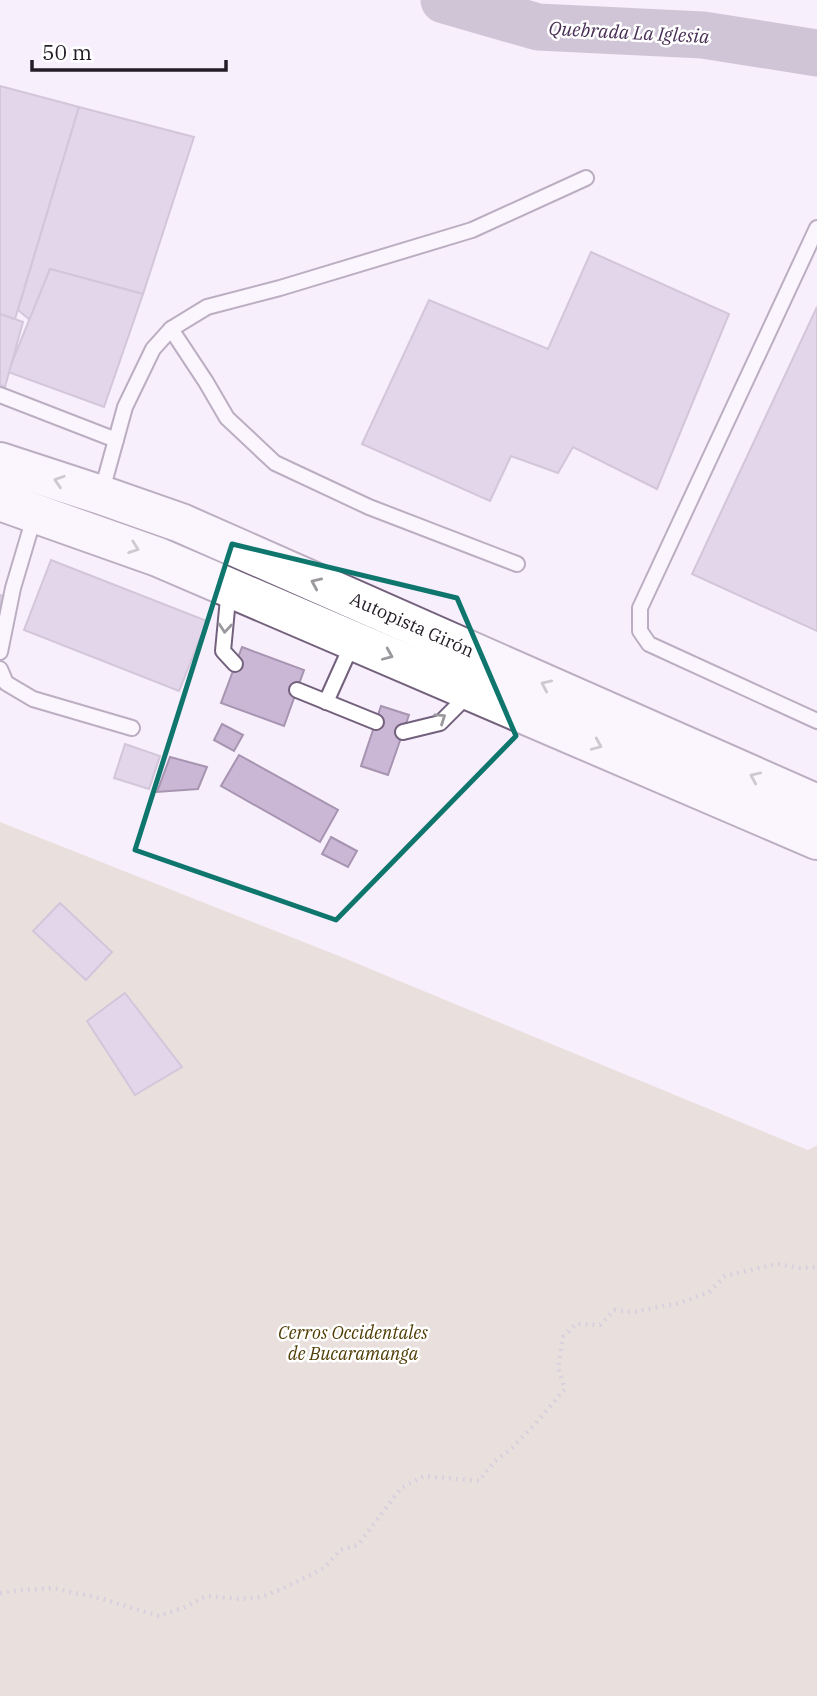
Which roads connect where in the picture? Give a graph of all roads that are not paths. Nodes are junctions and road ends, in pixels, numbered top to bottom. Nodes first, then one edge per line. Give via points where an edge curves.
1 (586, 178) dead end
2 (817, 228) edge
3 (172, 329) junction
4 (0, 395) edge
5 (116, 440) junction
6 (0, 463) edge
7 (101, 495) junction
8 (18, 506) edge
9 (517, 564) dead end
10 (229, 587) junction
11 (353, 640) junction
12 (0, 652) edge
13 (235, 664) dead end
14 (0, 669) edge
15 (297, 690) dead end
16 (472, 691) junction
17 (327, 702) junction
18 (817, 721) edge
19 (376, 722) dead end
20 (132, 727) dead end
21 (403, 732) dead end
22 (817, 804) edge
23 (817, 840) edge

1 - 3 lane via 472,230 207,307
2 - 18 lane via 640,608 640,631 649,644
3 - 5 lane via 153,349 125,407
3 - 9 lane via 227,418 275,463 369,508
4 - 5 lane
5 - 7 lane
7 -> 6 highway, Autopista Girón
22 -> 7 highway, Autopista Girón via 181,523
8 -> 10 highway, Autopista Girón
8 - 12 lane via 13,588
10 - 11 highway, Autopista Girón
10 -> 13 lane via 223,651
11 -> 16 highway, Autopista Girón
11 - 17 lane
14 - 20 lane via 6,683 33,699
15 - 17 lane
21 -> 16 lane via 440,723
16 -> 23 highway, Autopista Girón
17 - 19 lane

